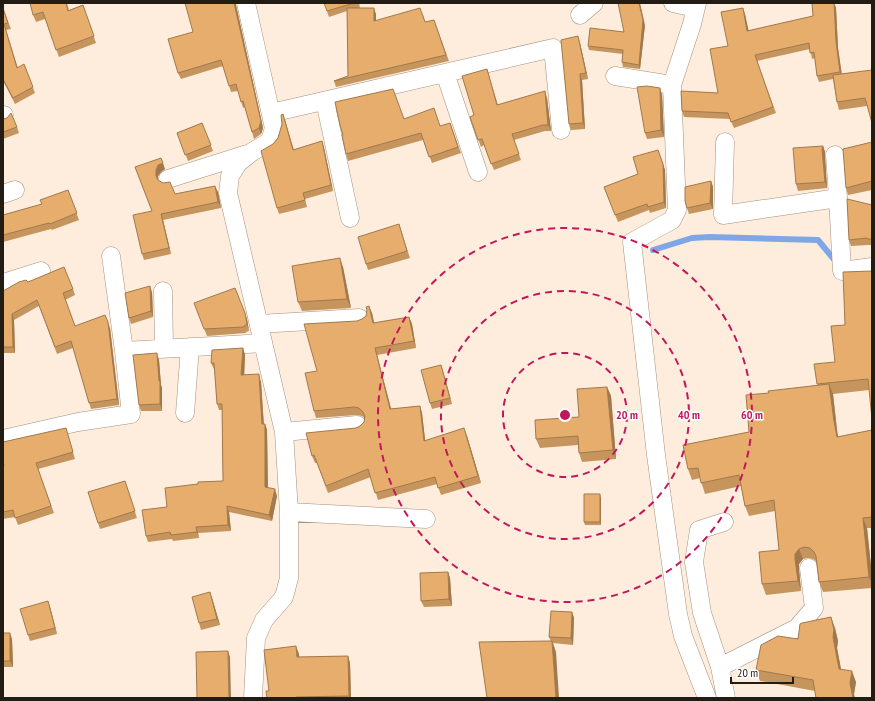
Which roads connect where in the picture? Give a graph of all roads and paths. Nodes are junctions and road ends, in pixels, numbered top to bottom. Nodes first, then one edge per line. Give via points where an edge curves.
1 (246, 3) edge
2 (594, 3) edge
3 (673, 3) edge
4 (696, 5) edge
5 (580, 15) dead end
6 (445, 73) junction
7 (615, 76) dead end
8 (672, 85) junction
9 (325, 101) junction
10 (271, 113) junction
11 (561, 130) dead end
12 (725, 142) dead end
13 (252, 152) junction
14 (835, 155) dead end
15 (478, 172) dead end
16 (168, 179) dead end
17 (838, 198) junction
18 (350, 218) dead end
19 (111, 256) dead end
20 (872, 268) edge
21 (41, 271) dead end
22 (3, 283) edge
23 (163, 291) dead end
24 (359, 318) dead end
25 (259, 324) junction
26 (263, 343) junction
27 (190, 347) junction
28 (164, 348) junction
29 (124, 351) junction
30 (185, 413) dead end
31 (357, 425) dead end
32 (284, 432) junction
33 (3, 439) edge
34 (289, 512) junction
35 (426, 519) dead end
36 (724, 522) dead end
37 (809, 568) dead end
38 (720, 667) junction
39 (253, 698) edge
40 (707, 698) edge
41 (726, 698) edge

1 - 10 street
2 - 5 street
3 - 4 street
4 - 8 street
6 - 9 street
6 - 11 street via 553,48
6 - 15 street
7 - 8 street
8 - 40 street via 678,210 672,220 632,242 656,455 678,614 683,636
9 - 10 street
9 - 18 street
10 - 13 street via 274,128 270,141
12 - 17 street via 723,215
13 - 16 street
13 - 25 street via 238,164 230,176 228,193
14 - 17 street
17 - 20 street via 842,270
19 - 29 street
21 - 22 street
23 - 28 street
24 - 25 street
25 - 26 street
26 - 27 street
26 - 32 street
27 - 28 street
27 - 30 street
28 - 29 street
29 - 33 street via 131,414 78,422
31 - 32 street
32 - 34 street
34 - 35 street
34 - 39 street via 289,578 284,598 264,620 256,638
36 - 38 street via 699,530 694,562 702,613
37 - 38 street via 814,608 797,628
38 - 41 street

